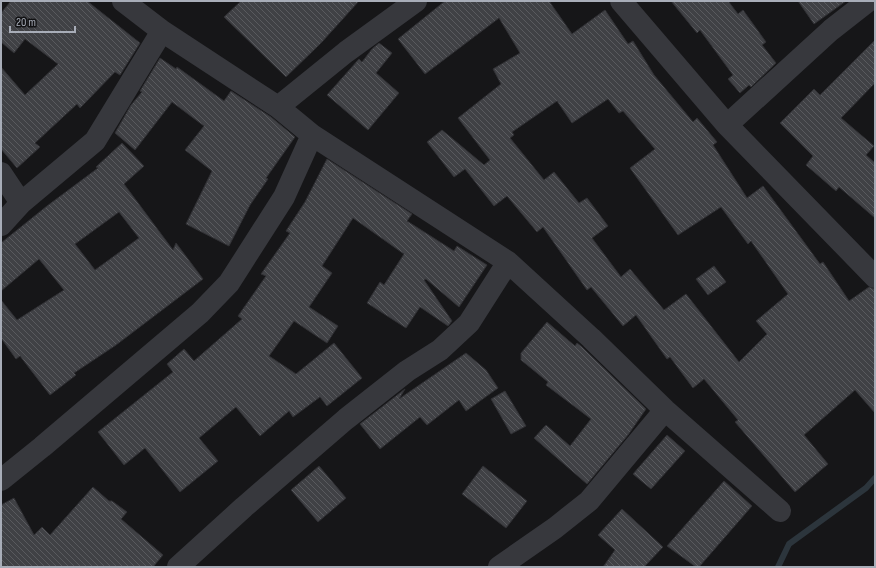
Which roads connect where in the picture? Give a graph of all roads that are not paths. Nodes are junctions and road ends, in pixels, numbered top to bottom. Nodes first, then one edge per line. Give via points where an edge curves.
1 (123, 1) edge
2 (416, 1) edge
3 (621, 1) edge
4 (868, 1) edge
5 (162, 31) junction
6 (278, 107) junction
7 (727, 125) junction
8 (312, 135) junction
9 (1, 173) edge
10 (21, 203) junction
11 (1, 225) edge
12 (508, 262) junction
13 (875, 277) edge
14 (665, 410) junction
15 (1, 480) edge
16 (780, 511) dead end
17 (178, 567) edge
18 (499, 567) edge

1 - 5 street
2 - 6 street via 346,52
3 - 7 street
4 - 7 street via 831,30
5 - 6 street
5 - 10 street via 95,141
6 - 8 street
7 - 13 street
8 - 12 street
8 - 15 street via 284,197 229,284 200,313
9 - 10 street
10 - 11 street
12 - 14 street
12 - 17 street via 469,323 440,350 407,371 346,419 244,506
14 - 16 street
14 - 18 street via 588,501 555,528

